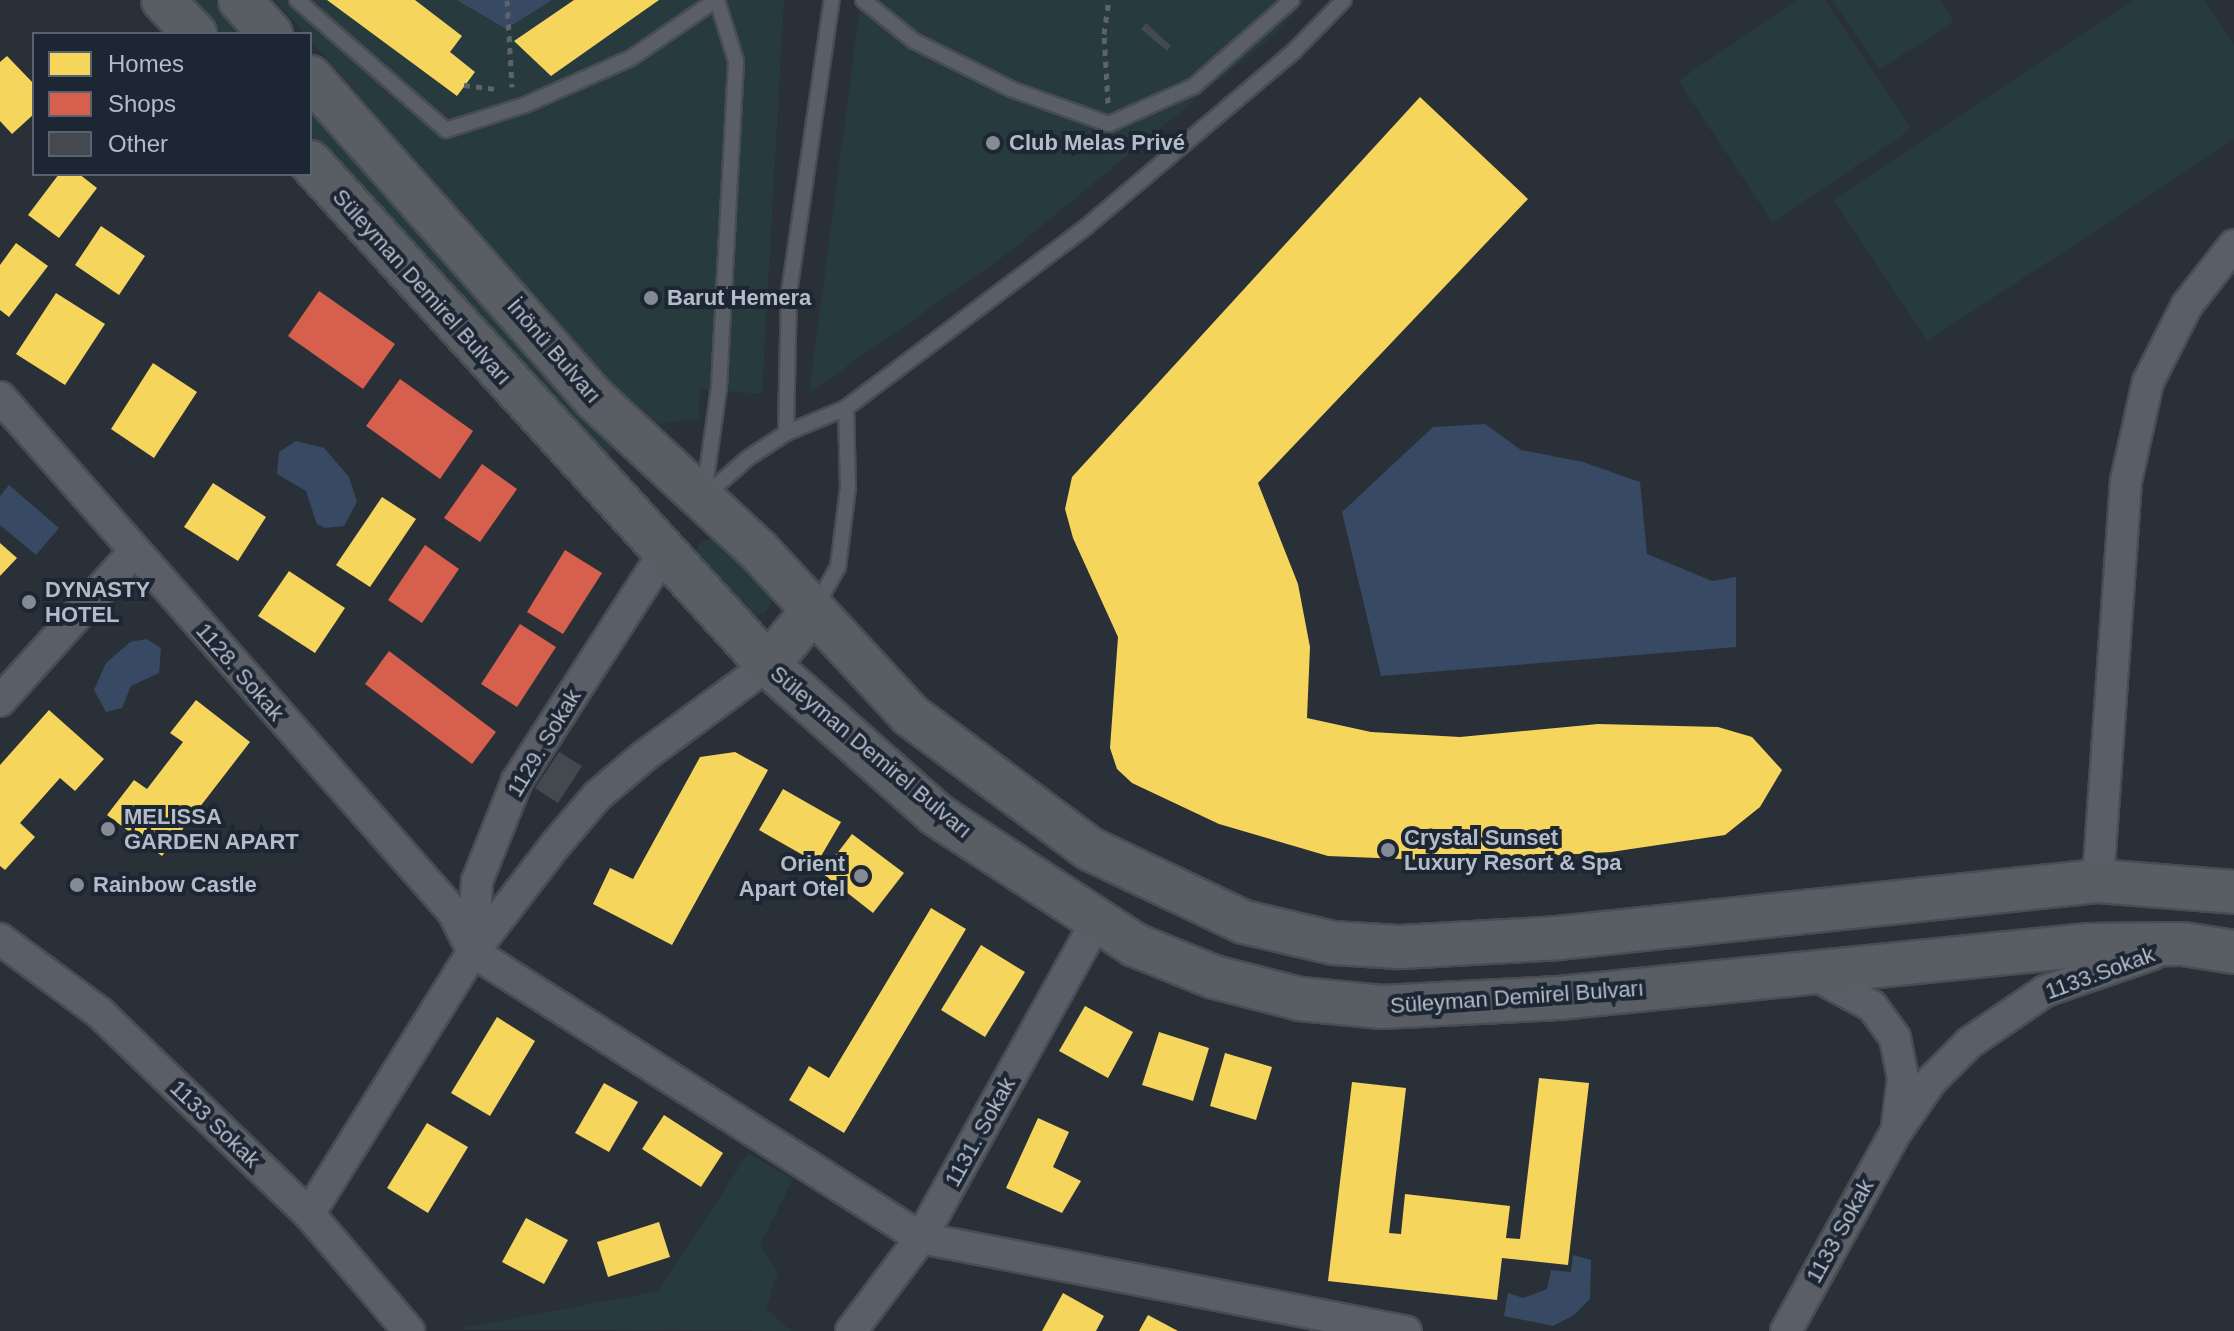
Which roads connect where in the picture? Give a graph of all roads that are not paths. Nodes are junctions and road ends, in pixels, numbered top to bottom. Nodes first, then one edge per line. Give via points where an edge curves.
1 (163, 0) edge
2 (240, 0) edge
3 (297, 0) edge
4 (717, 0) edge
5 (832, 0) edge
6 (863, 0) edge
7 (1292, 0) edge
8 (1344, 0) edge
9 (193, 32) edge
10 (269, 32) edge
11 (312, 79) edge
12 (312, 164) edge
13 (2234, 245) edge
14 (0, 397) edge
15 (846, 408) junction
16 (786, 433) junction
17 (704, 497) junction
18 (134, 552) junction
19 (664, 553) junction
20 (814, 609) junction
21 (768, 665) junction
22 (0, 701) edge
23 (2098, 881) junction
24 (2234, 892) edge
25 (1095, 924) junction
26 (0, 939) edge
27 (2183, 944) junction
28 (473, 952) junction
29 (2234, 952) edge
30 (1809, 972) junction
31 (1896, 1132) junction
32 (309, 1214) junction
33 (921, 1238) junction
34 (409, 1331) edge
35 (851, 1331) edge
36 (1406, 1331) edge
37 (1786, 1331) edge

1 - 9 main road
2 - 10 main road
3 - 4 lane via 446,130 525,105 631,58
4 - 17 lane via 736,61 719,387
5 - 16 lane via 789,293
6 - 7 lane via 914,41 941,55 1011,89 1109,124 1194,86
8 - 15 lane via 1294,51 1086,227
11 - 17 main road, İnönü Bulvarı via 595,399
12 - 19 main road, Süleyman Demirel Bulvarı
13 - 23 street via 2187,305 2148,382 2126,481
14 - 18 street, 1128. Sokak
15 - 16 lane
15 - 20 lane via 848,488 838,567
16 - 17 lane
17 - 19 main road
17 - 20 main road, İnönü Bulvarı
18 - 22 street
18 - 28 street, 1128. Sokak via 453,912
19 - 21 main road, Süleyman Demirel Bulvarı
19 - 28 street, 1129. Sokak via 517,781 477,881
20 - 21 main road
20 - 23 main road via 910,715 1090,849 1244,922 1333,943 1399,947 1558,938
21 - 25 main road, Süleyman Demirel Bulvarı via 937,815
21 - 28 street, 1129. Sokak via 597,796
23 - 24 main road
25 - 30 main road, Süleyman Demirel Bulvarı via 1214,977 1300,999 1382,1007 1559,998
25 - 33 street, 1131. Sokak
26 - 32 street, 1133 Sokak via 100,1013
27 - 29 main road, Süleyman Demirel Bulvarı
27 - 30 main road, Süleyman Demirel Bulvarı via 2088,945
27 - 31 street, 1133.Sokak via 2045,991 2004,1016 1931,1081
28 - 32 street, 1129. Sokak
28 - 33 street
30 - 31 street via 1872,1006 1895,1038 1903,1078
31 - 37 street, 1133 Sokak
32 - 34 street, 1133 Sokak
33 - 35 street, 1131. Sokak
33 - 36 street

